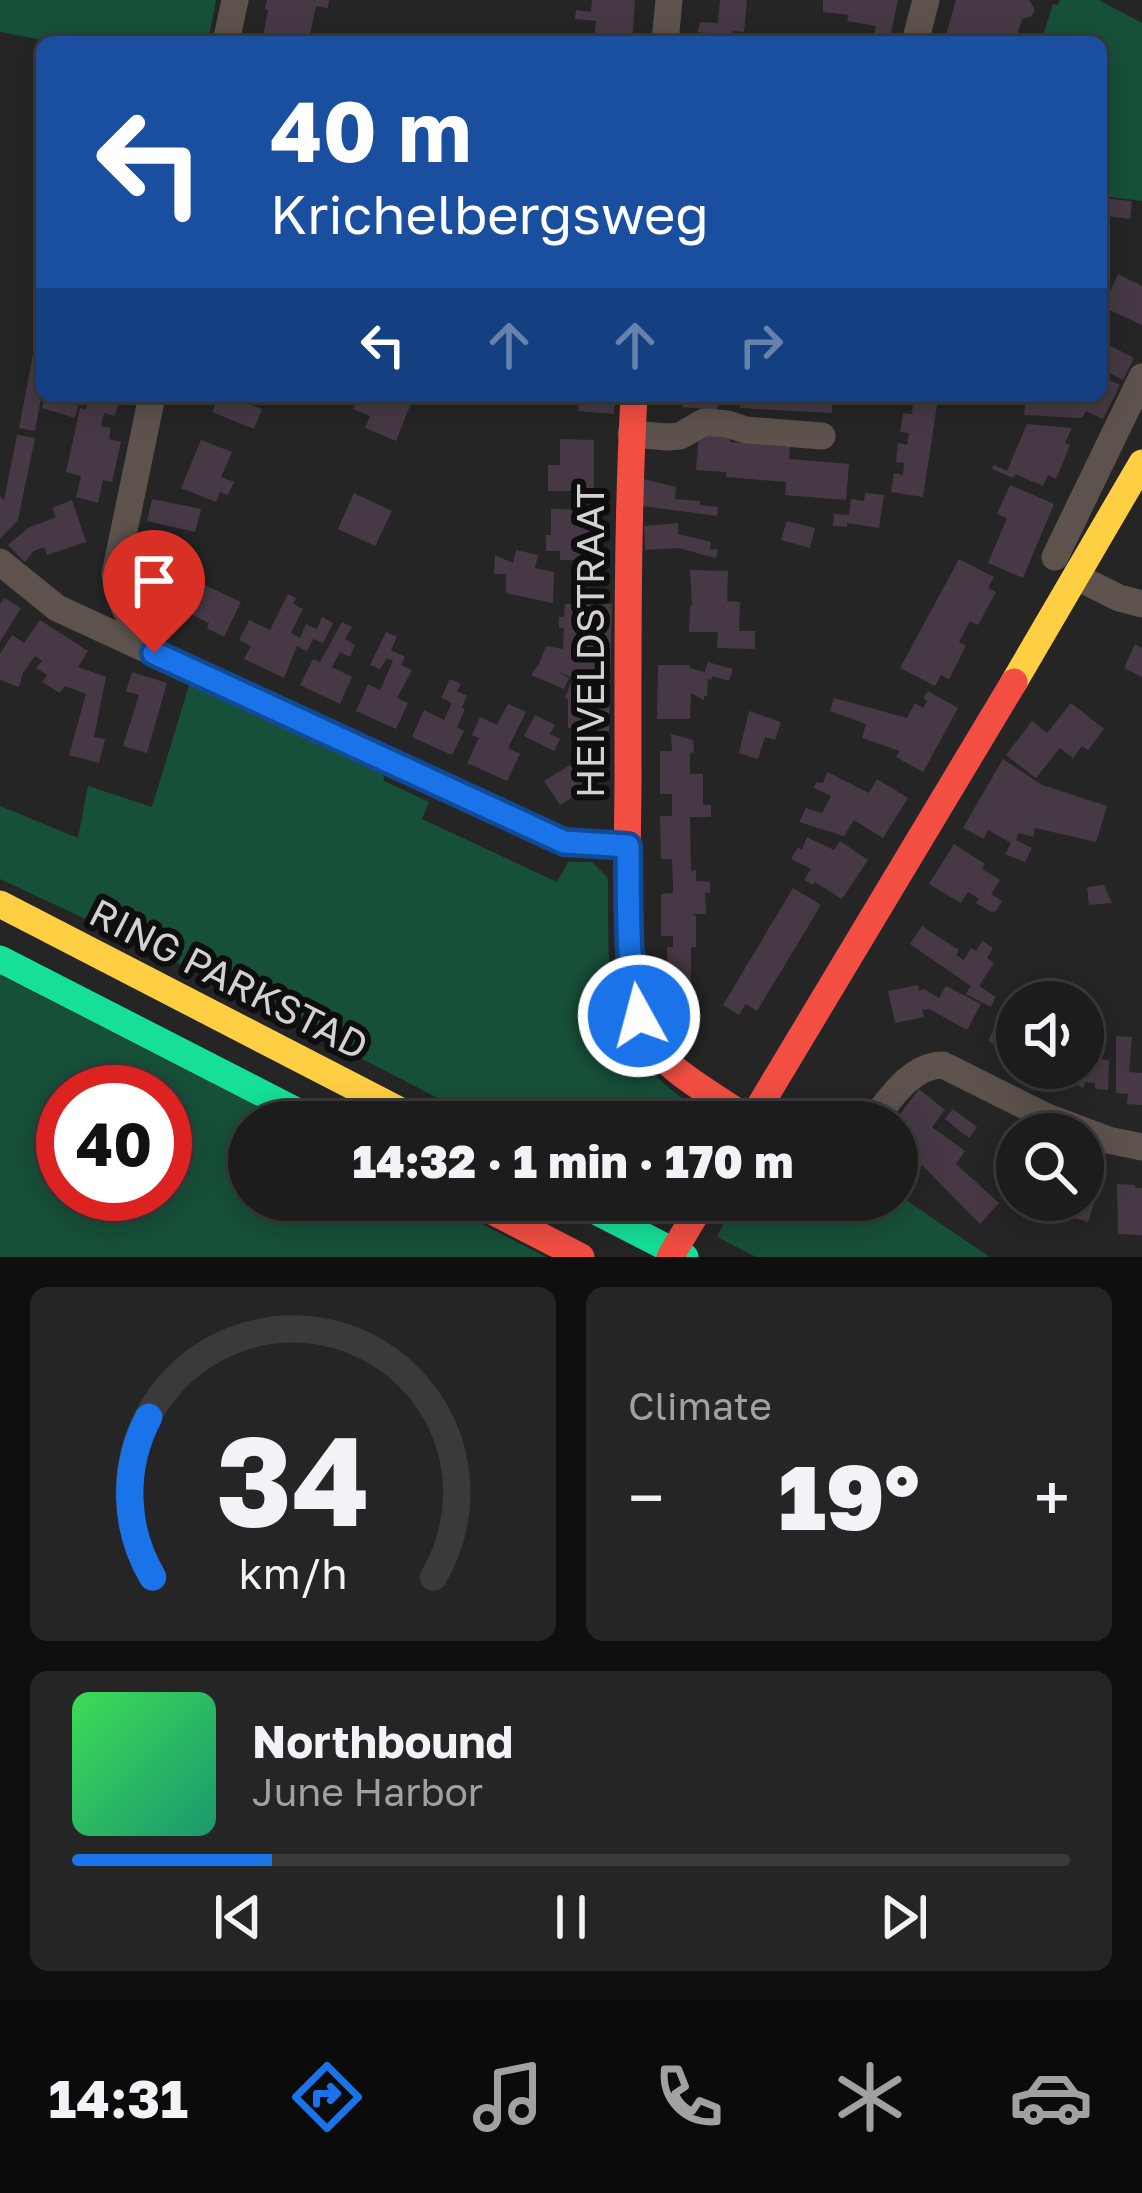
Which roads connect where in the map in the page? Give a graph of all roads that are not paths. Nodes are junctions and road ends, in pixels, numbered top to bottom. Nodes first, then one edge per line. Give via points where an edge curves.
1 (235, 0) edge
2 (669, 0) edge
3 (926, 0) edge
4 (227, 36) edge
5 (666, 36) edge
6 (917, 36) edge
7 (1142, 377) edge
8 (151, 402) edge
9 (634, 402) edge
10 (631, 434) junction
11 (822, 436) dead end
12 (1142, 463) edge
13 (1055, 557) dead end
14 (0, 562) edge
15 (1077, 577) junction
16 (1142, 604) edge
17 (154, 653) junction
18 (628, 846) junction
19 (0, 904) edge
20 (0, 959) edge
21 (277, 1101) edge
22 (381, 1101) edge
23 (720, 1101) edge
24 (764, 1101) edge
25 (890, 1101) edge
26 (1142, 1147) edge
27 (512, 1221) edge
28 (615, 1221) edge
29 (692, 1221) edge
30 (581, 1257) edge
31 (670, 1257) edge
32 (685, 1257) edge

1 - 4 street
2 - 5 street
3 - 6 street
7 - 13 street
8 - 17 street via 115,574 126,613
9 - 10 main road, HEIVELDSTRAAT
10 - 11 street via 680,436 704,422
10 - 18 main road, HEIVELDSTRAAT
12 - 15 main road
14 - 17 street via 57,608
15 - 16 street
15 - 24 main road
17 - 18 street via 564,842
18 - 23 main road, HEIVELDSTRAAT via 635,999 647,1035 676,1072
19 - 22 main road, RING PARKSTAD
20 - 21 main road
25 - 26 street via 913,1075 943,1065 1046,1117
27 - 30 main road
28 - 32 main road
29 - 31 main road, bridge

